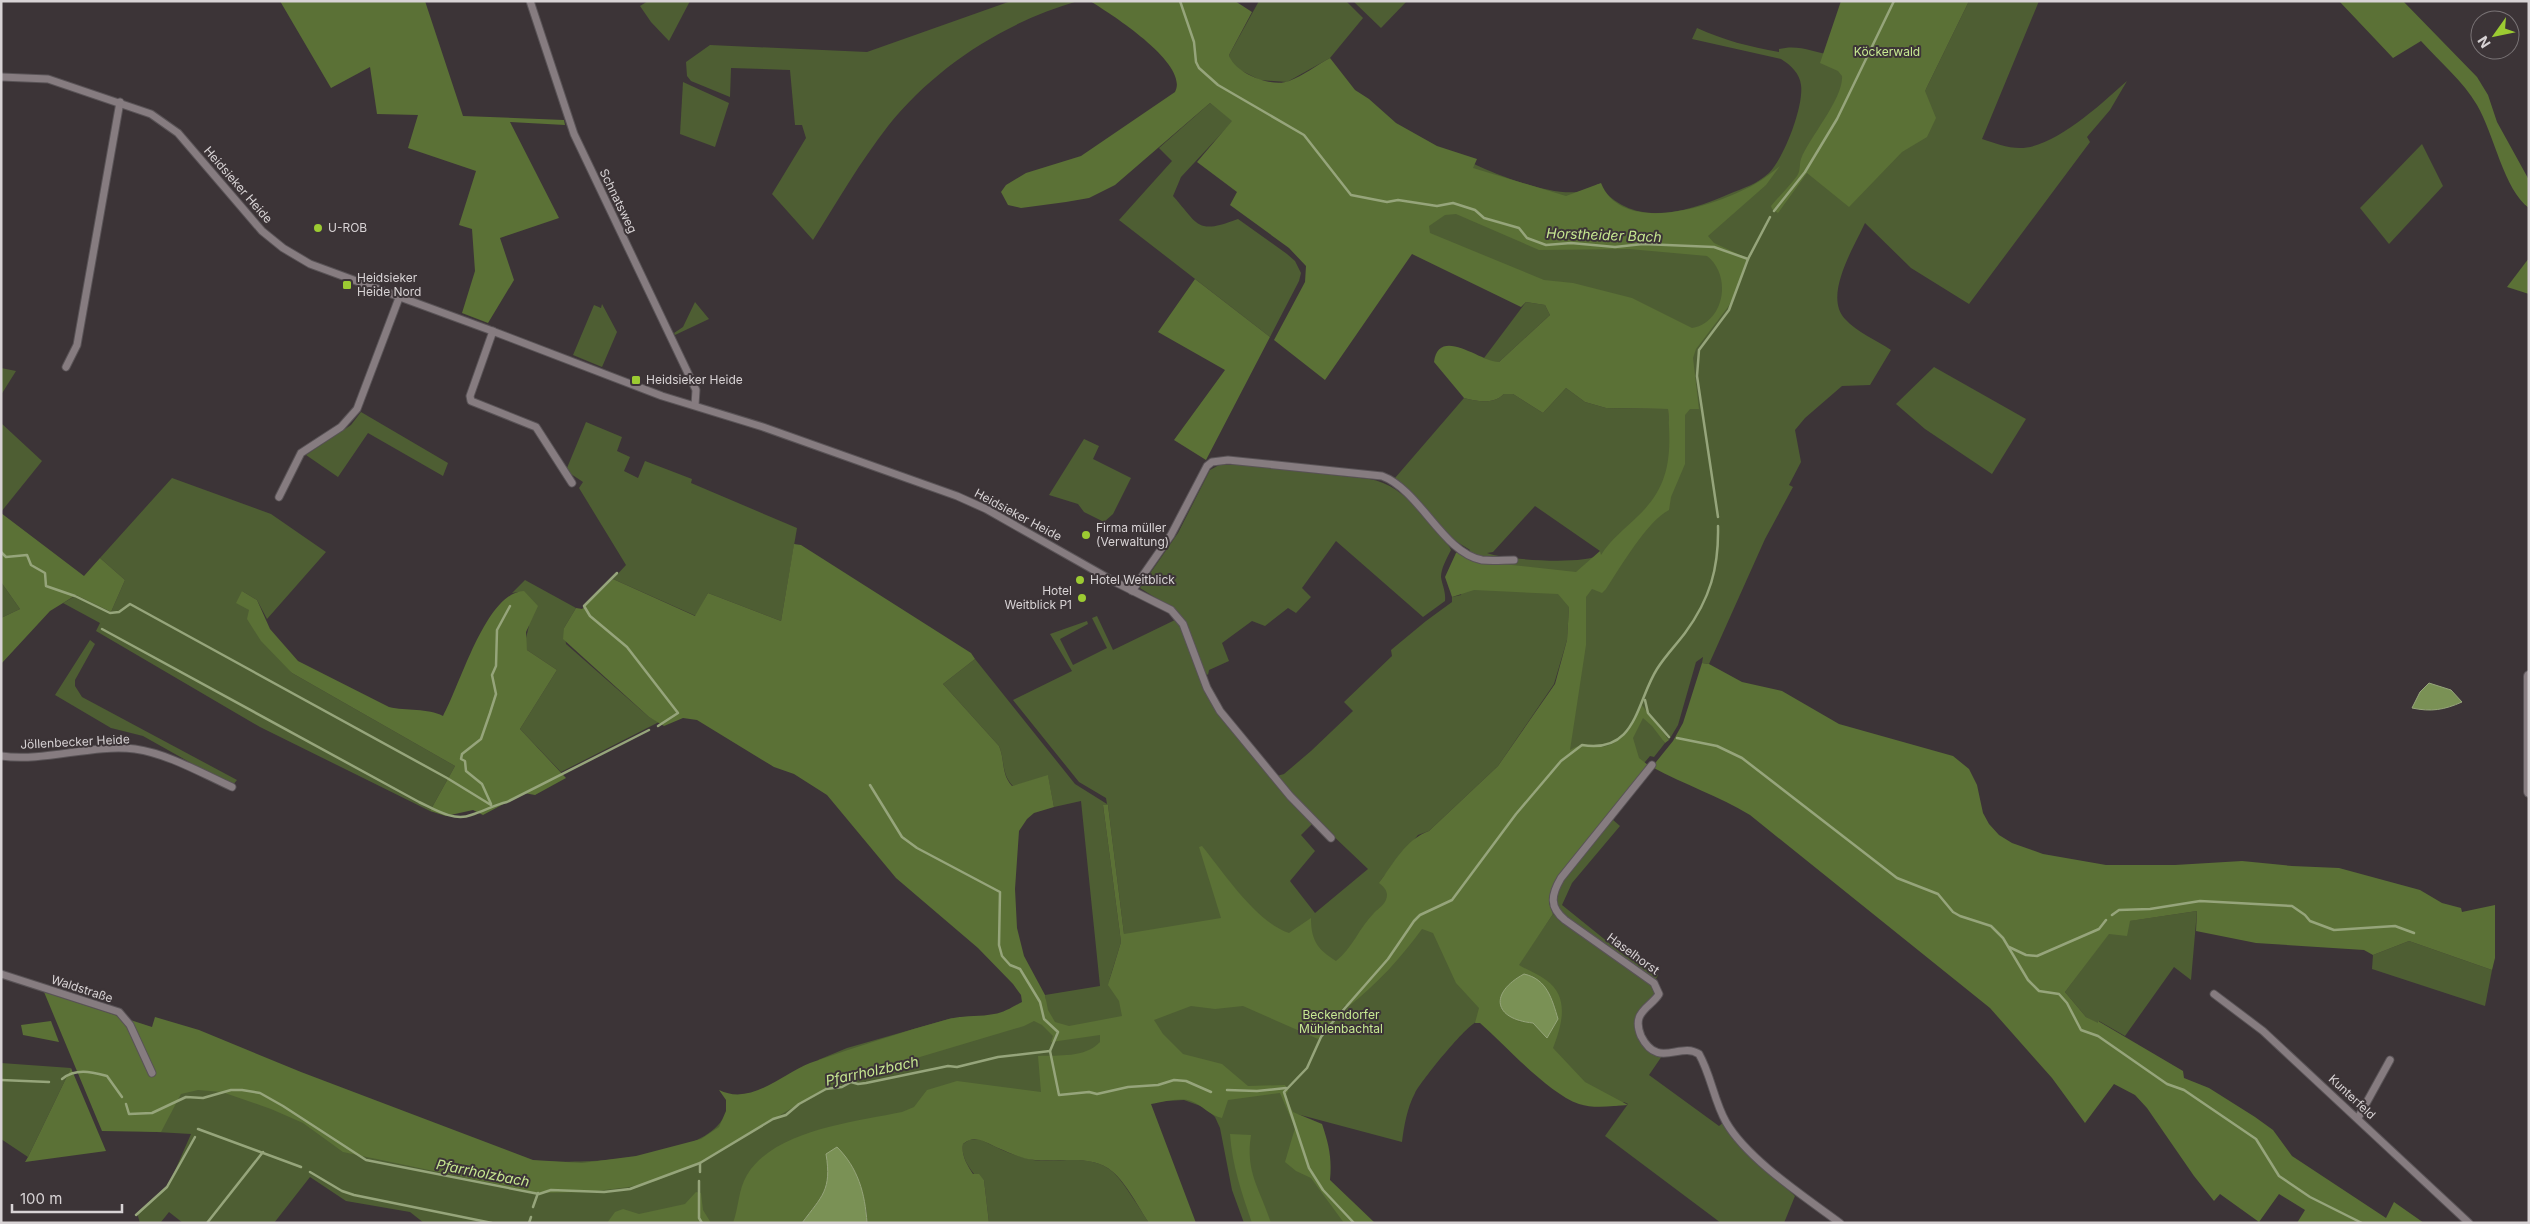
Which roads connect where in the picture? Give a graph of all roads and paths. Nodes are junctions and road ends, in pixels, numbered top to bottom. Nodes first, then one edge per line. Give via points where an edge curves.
1 (530, 1) edge
2 (1, 77) edge
3 (120, 102) junction
4 (399, 298) junction
5 (493, 331) junction
6 (66, 367) dead end
7 (695, 405) junction
8 (572, 483) dead end
9 (279, 497) dead end
10 (1514, 560) dead end
11 (1132, 591) junction
12 (2529, 676) edge
13 (1, 756) edge
14 (1652, 765) dead end
15 (232, 788) dead end
16 (2529, 792) edge
17 (1331, 838) dead end
18 (1, 974) edge
19 (2214, 994) dead end
20 (2390, 1060) dead end
21 (152, 1073) dead end
22 (2358, 1118) junction
23 (1840, 1223) edge
24 (2469, 1223) edge

1 - 7 street, Schnatsweg via 570,125 696,390
2 - 3 street, Heidsieker Heide via 48,79
3 - 4 street, Heidsieker Heide via 151,114 178,133 245,213 283,248 320,269
3 - 6 street via 77,345
4 - 5 street, Heidsieker Heide
4 - 9 street via 357,409 341,427 301,453
5 - 7 street, Heidsieker Heide via 662,396
5 - 8 street via 471,400 536,427
7 - 11 street, Heidsieker Heide via 971,502
10 - 11 street via 1483,560 1467,554 1399,486 1382,476 1228,460 1207,466 1171,535
11 - 17 street, Heidsieker Heide via 1178,616 1207,688 1220,711 1290,796
12 - 16 main road
13 - 15 street, Jöllenbecker Heide via 34,757 135,749 184,764
14 - 23 street, Haselhorst via 1561,878 1552,898 1555,911 1654,983 1659,994 1639,1017 1639,1031 1648,1046 1661,1054 1687,1051 1699,1054 1720,1111 1734,1134 1791,1188
18 - 21 street, Waldstraße via 119,1012 130,1025
19 - 22 street, Kunterfeld via 2263,1031
20 - 22 street
22 - 24 street, Kunterfeld

